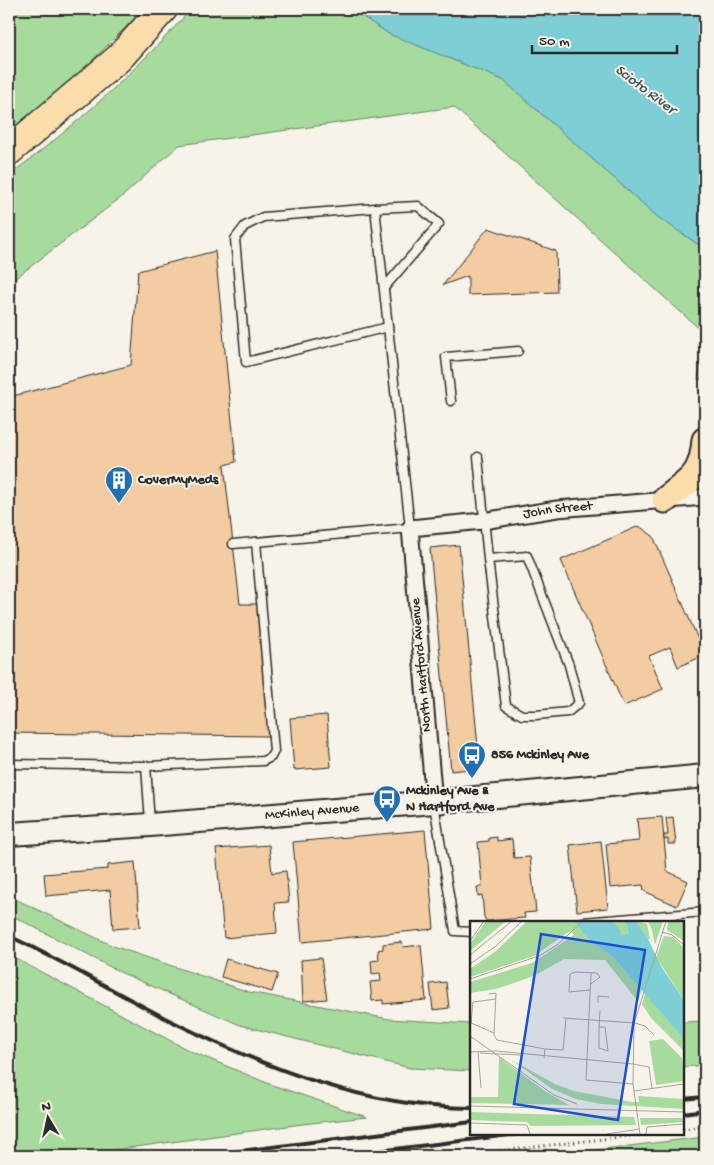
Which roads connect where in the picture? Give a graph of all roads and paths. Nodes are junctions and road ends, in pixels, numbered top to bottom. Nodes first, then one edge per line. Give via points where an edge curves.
1 (163, 9) edge
2 (9, 151) edge
3 (375, 208) junction
4 (384, 288) junction
5 (388, 327) junction
6 (518, 351) dead end
7 (450, 401) dead end
8 (705, 440) edge
9 (478, 457) dead end
10 (705, 497) edge
11 (666, 500) junction
12 (484, 521) junction
13 (410, 528) junction
14 (256, 542) junction
15 (233, 544) dead end
16 (488, 559) junction
17 (9, 764) edge
18 (146, 766) junction
19 (705, 776) edge
20 (434, 802) junction
21 (150, 825) junction
22 (9, 834) edge
23 (705, 912) edge
24 (595, 921) edge
25 (470, 932) edge
26 (705, 1126) edge
27 (684, 1129) edge
28 (637, 1135) edge
29 (455, 1156) edge

1 - 2 highway via 119,58
3 - 4 lane
3 - 4 lane via 418,206 439,224
3 - 5 lane via 263,217 245,226 235,239 246,362
4 - 5 lane
5 - 13 lane
6 - 7 lane via 446,357
8 - 11 main road via 704,457 696,474
9 - 12 lane
10 - 11 street, John Street
11 - 12 street, John Street via 557,509
12 - 13 street, John Street
12 - 16 lane
13 - 14 lane
13 - 20 street, North Hartford Avenue
14 - 15 lane
14 - 18 lane via 274,751 271,757 263,760
16 - 16 lane via 528,556 569,665 579,703 568,712 522,715 506,706
17 - 18 lane
18 - 21 lane
19 - 20 main road, McKinley Avenue
20 - 21 main road, McKinley Avenue
20 - 25 lane via 455,931
21 - 22 main road, McKinley Avenue
23 - 24 lane
26 - 27 path
28 - 29 path

